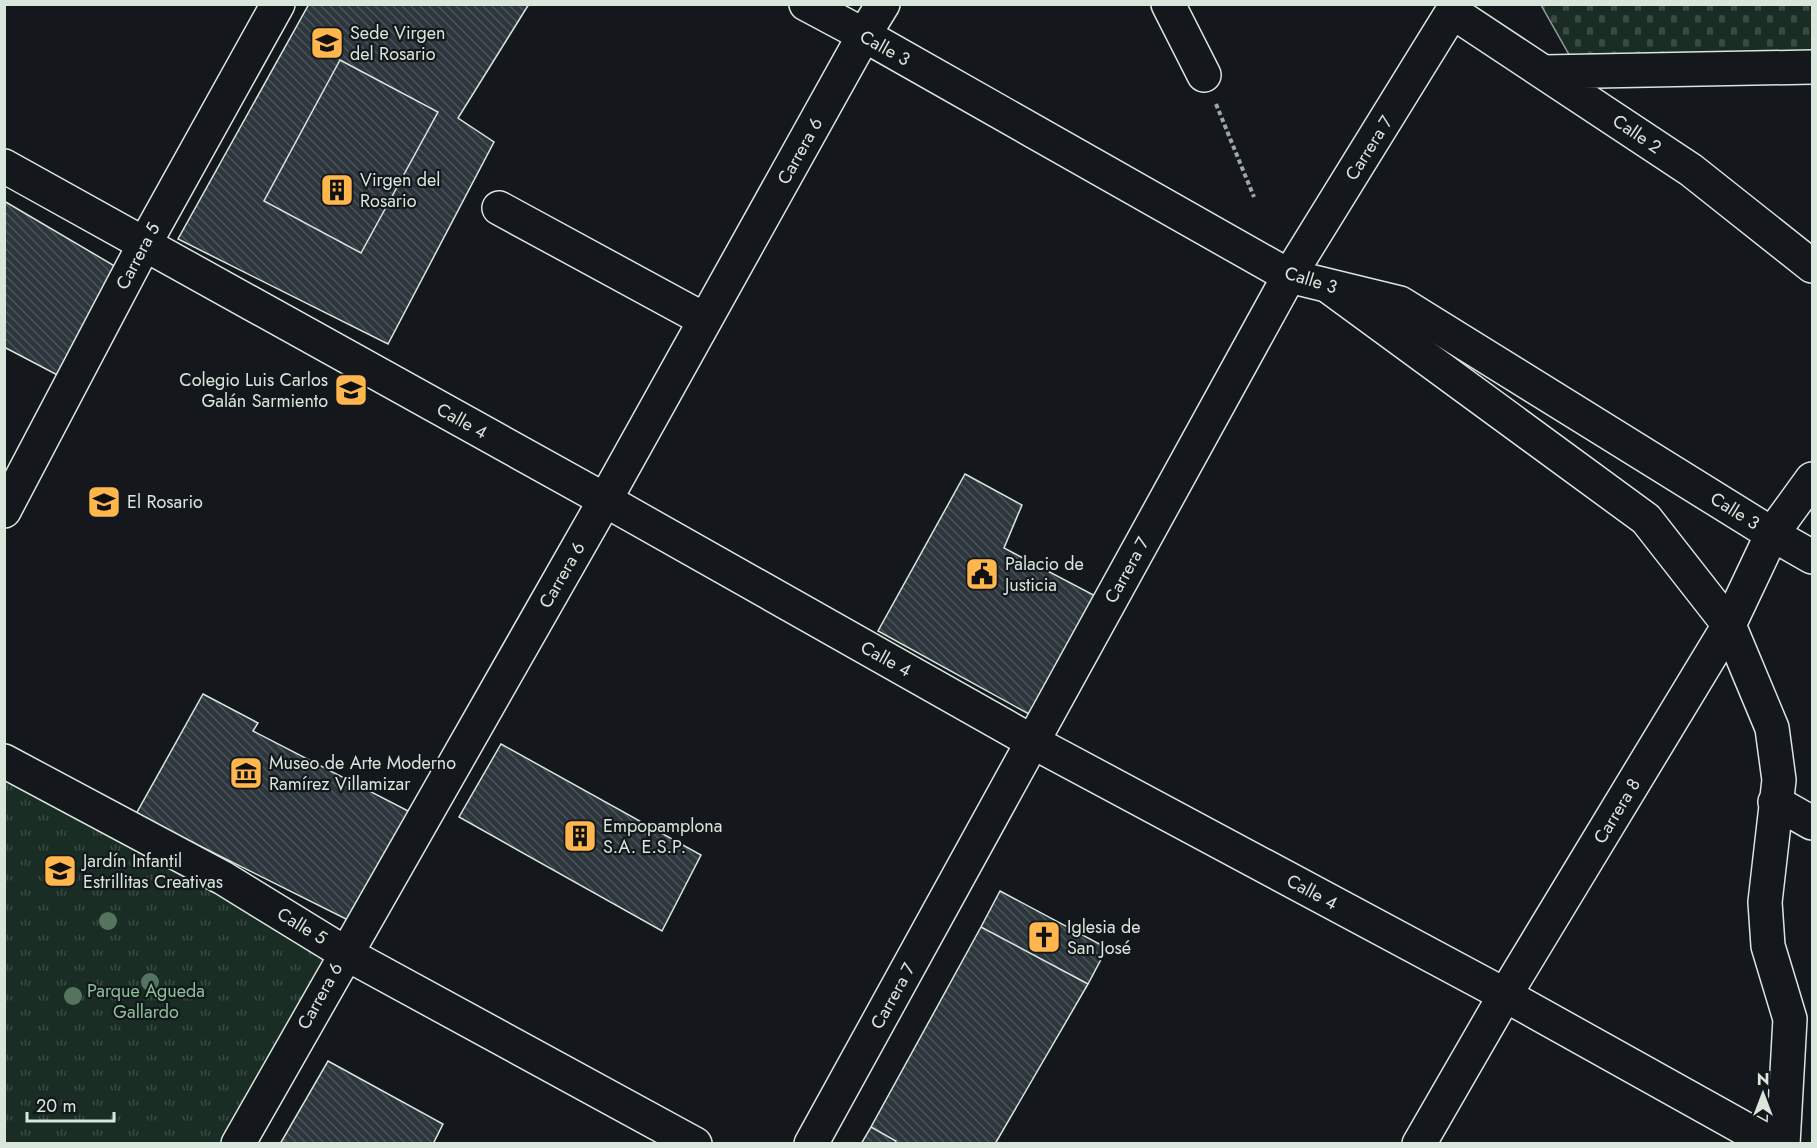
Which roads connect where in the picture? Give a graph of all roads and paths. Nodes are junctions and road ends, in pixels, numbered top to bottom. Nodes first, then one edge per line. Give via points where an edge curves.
1 (278, 4) edge
2 (806, 4) edge
3 (884, 4) edge
4 (1168, 4) edge
5 (1456, 8) edge
6 (864, 35) junction
7 (1812, 67) edge
8 (1544, 72) junction
9 (1204, 75) joint
10 (4, 166) edge
11 (1254, 197) dead end
12 (499, 208) dead end
13 (144, 245) junction
14 (1812, 266) edge
15 (1289, 276) junction
16 (1328, 286) junction
17 (705, 320) junction
18 (1812, 479) edge
19 (605, 500) junction
20 (4, 510) edge
21 (1772, 534) junction
22 (1812, 557) edge
23 (1729, 625) junction
24 (1033, 742) junction
25 (4, 761) edge
26 (1775, 802) junction
27 (1812, 823) edge
28 (345, 953) junction
29 (1505, 995) junction
30 (238, 1143) edge
31 (695, 1143) edge
32 (811, 1143) edge
33 (1419, 1143) edge
34 (1772, 1143) edge
35 (1783, 1143) edge

1 - 13 street, Carrera 5
2 - 6 street, Calle 3
3 - 6 street, Carrera 6
4 - 9 street
5 - 8 street, Calle 2
5 - 15 street, Carrera 7
6 - 15 street, Calle 3
6 - 17 street, Carrera 6
7 - 8 street
8 - 14 street, Calle 2 via 1691,170
9 - 11 path
10 - 13 street, Calle 4
12 - 17 street
13 - 19 street, Calle 4
13 - 20 street, Carrera 5
15 - 16 street, Calle 3
15 - 24 street, Carrera 7
16 - 21 street, Calle 3 via 1400,303
16 - 23 street via 1646,519
17 - 19 street, Carrera 6
18 - 21 street, Carrera 8
19 - 24 street, Calle 4
19 - 28 street, Carrera 6
21 - 22 street, Calle 3
21 - 23 street, Carrera 8
23 - 26 street via 1772,728 1779,780
23 - 29 street, Carrera 8
24 - 29 street, Calle 4
24 - 32 street, Carrera 7
25 - 28 street, Calle 5 via 223,878
26 - 27 street
26 - 35 street via 1765,902 1768,946 1790,1019
28 - 30 street, Carrera 6
28 - 31 street, Calle 5
29 - 33 street, Carrera 8
29 - 34 street, Calle 4

